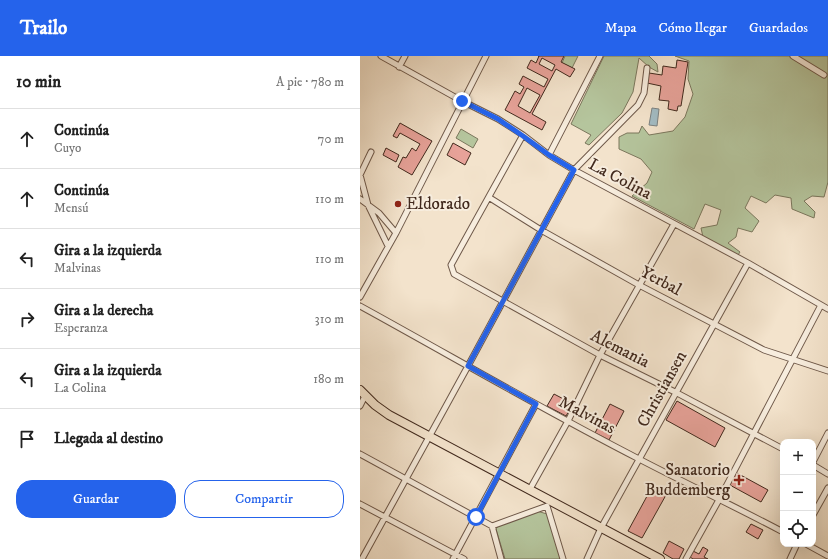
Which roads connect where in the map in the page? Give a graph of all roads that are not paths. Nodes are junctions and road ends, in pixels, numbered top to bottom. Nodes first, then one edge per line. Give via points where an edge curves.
1 (381, 56) edge
2 (405, 56) edge
3 (486, 56) edge
4 (600, 56) edge
5 (793, 56) edge
6 (399, 67) junction
7 (647, 68) dead end
8 (824, 75) dead end
9 (462, 101) junction
10 (523, 136) junction
11 (371, 152) dead end
12 (549, 155) junction
13 (574, 170) junction
14 (360, 175) edge
15 (490, 198) junction
16 (360, 199) edge
17 (368, 205) junction
18 (674, 224) junction
19 (541, 230) junction
20 (396, 233) junction
21 (388, 246) junction
22 (748, 263) junction
23 (639, 285) junction
24 (360, 297) edge
25 (503, 300) junction
26 (821, 305) junction
27 (360, 306) edge
28 (828, 309) edge
29 (714, 323) junction
30 (600, 355) junction
31 (793, 360) junction
32 (468, 366) junction
33 (828, 371) edge
34 (363, 393) edge
35 (677, 393) junction
36 (536, 404) junction
37 (360, 406) edge
38 (568, 421) junction
39 (828, 433) edge
40 (754, 434) junction
41 (430, 436) junction
42 (780, 447) edge
43 (360, 454) edge
44 (816, 456) edge
45 (640, 459) junction
46 (816, 467) edge
47 (500, 473) junction
48 (828, 474) edge
49 (405, 479) junction
50 (828, 488) edge
51 (530, 489) junction
52 (720, 498) junction
53 (548, 503) junction
54 (360, 504) edge
55 (815, 511) edge
56 (476, 517) junction
57 (385, 518) junction
58 (492, 526) junction
59 (601, 528) junction
60 (780, 530) edge
61 (796, 547) edge
62 (812, 547) edge
63 (828, 556) edge
64 (455, 557) edge
65 (363, 558) edge
66 (464, 559) edge
67 (501, 559) edge
68 (563, 559) edge
69 (587, 559) edge
70 (660, 559) edge
71 (686, 559) edge
72 (790, 559) edge

1 - 6 street, La Colina
2 - 6 street
3 - 9 street
4 - 12 street
5 - 8 street
6 - 9 street, La Colina
7 - 13 street via 644,93 638,105
9 - 10 street, La Colina via 498,119
9 - 20 street
10 - 12 street, La Colina
10 - 15 street
11 - 14 street
12 - 13 street, La Colina
13 - 18 street, La Colina
13 - 19 street
14 - 17 street
15 - 19 street, Yerbal
15 - 25 street, Alemania via 451,265 454,274
16 - 17 street
17 - 20 street via 379,213
17 - 21 street
18 - 22 street, La Colina
18 - 23 street
19 - 23 street, Yerbal
19 - 25 street
20 - 21 street
21 - 24 street
22 - 26 street, La Colina
22 - 29 street, Christiansen
23 - 29 street, Yerbal
23 - 30 street
25 - 30 street, Alemania
25 - 32 street
26 - 28 street, La Colina
26 - 31 street
27 - 32 street, Malvinas
29 - 31 street, Yerbal via 764,350
29 - 35 street, Christiansen
30 - 35 street, Alemania
30 - 38 street
31 - 33 street, Yerbal
31 - 40 street
32 - 36 street, Malvinas
32 - 41 street
34 - 37 street
34 - 41 main road via 389,415
35 - 40 street, Alemania
35 - 45 street, Christiansen
36 - 38 street, Malvinas
36 - 47 street
38 - 45 street, Malvinas
38 - 51 street
39 - 44 street
40 - 42 street, Alemania
40 - 52 street
41 - 47 main road
41 - 49 street
43 - 49 street
45 - 52 street, Malvinas
45 - 59 street, Christiansen
46 - 48 street
47 - 51 main road
47 - 56 street
49 - 56 street
49 - 57 street
50 - 55 street
51 - 53 main road
52 - 60 street, Malvinas
52 - 71 street
53 - 58 street
53 - 59 main road
53 - 68 street
54 - 57 street
56 - 58 street
56 - 64 street
57 - 64 street
57 - 65 street
58 - 67 street
59 - 69 street, Christiansen
59 - 70 main road
61 - 72 street
62 - 63 street
64 - 66 street

